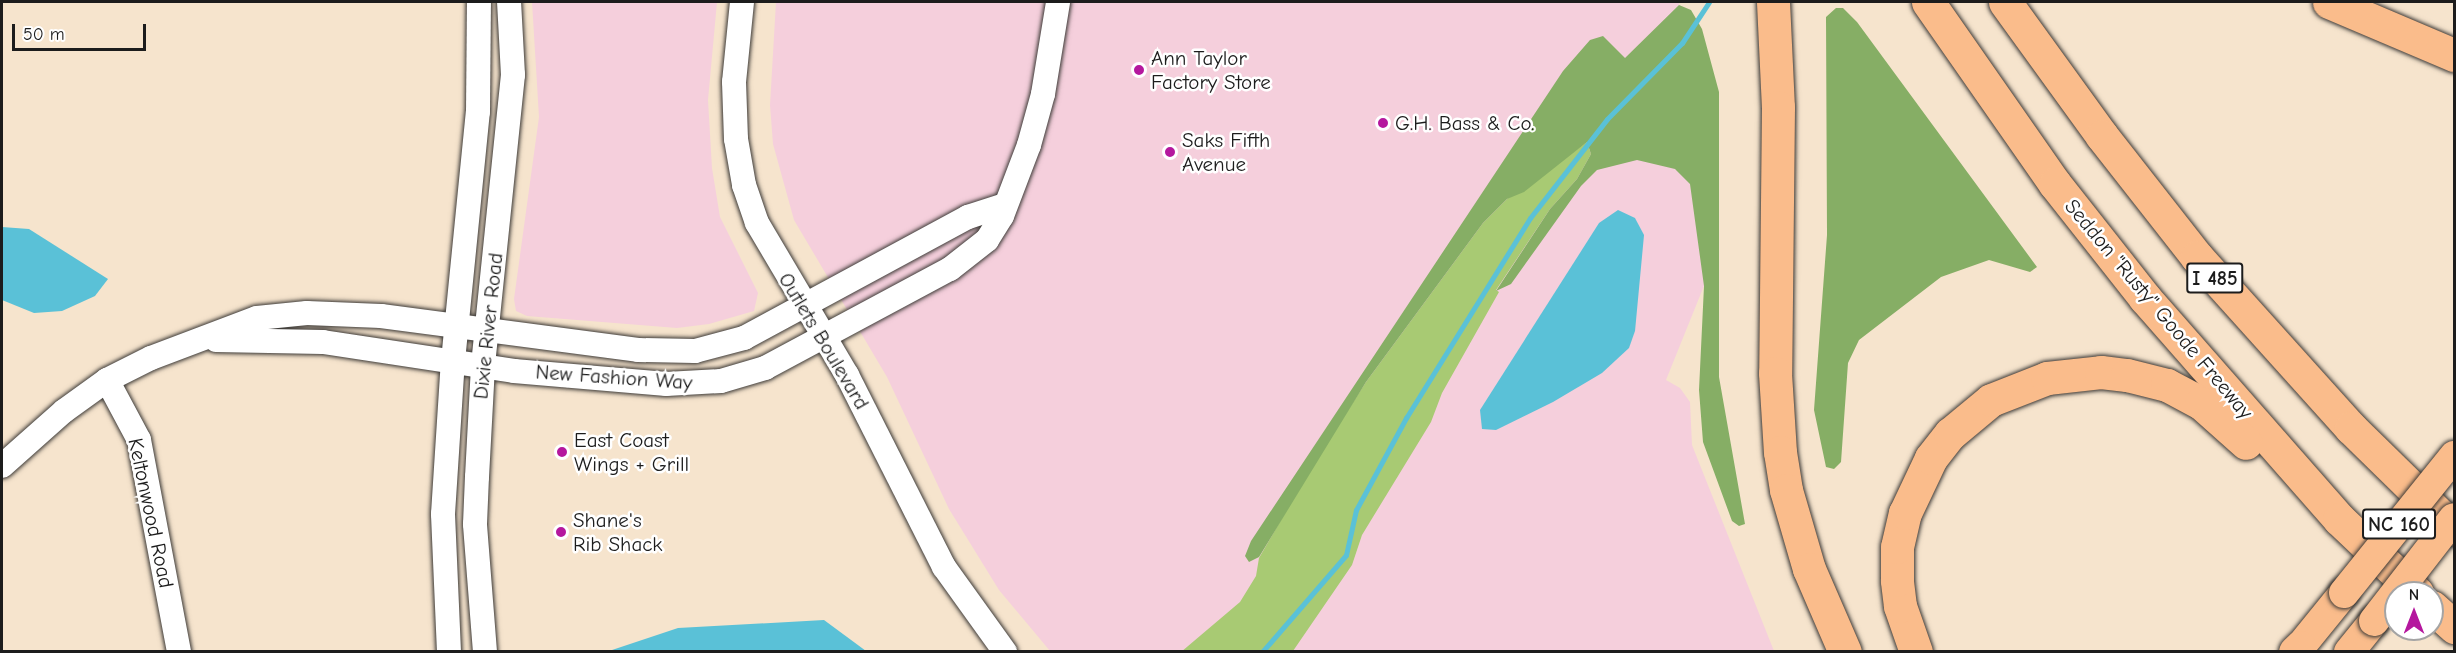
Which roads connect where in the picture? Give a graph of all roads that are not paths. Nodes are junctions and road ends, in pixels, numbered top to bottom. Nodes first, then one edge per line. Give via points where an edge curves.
1 (478, 2) edge
2 (510, 2) edge
3 (742, 2) edge
4 (1058, 2) edge
5 (1773, 2) edge
6 (1928, 2) edge
7 (2005, 2) edge
8 (2329, 2) edge
9 (2454, 55) edge
10 (1005, 205) junction
11 (805, 306) junction
12 (456, 327) junction
13 (487, 332) junction
14 (825, 337) junction
15 (203, 340) junction
16 (453, 361) junction
17 (483, 365) junction
18 (107, 380) junction
19 (2351, 428) junction
20 (2454, 456) edge
21 (2, 466) edge
22 (2454, 516) edge
23 (2339, 519) junction
24 (2454, 529) edge
25 (2404, 581) edge
26 (2297, 650) edge
27 (179, 651) edge
28 (449, 651) edge
29 (484, 651) edge
30 (1005, 651) edge
31 (1845, 651) edge
32 (1916, 651) edge
33 (2349, 651) edge

1 - 12 street, Dixie River Road via 478,112
2 - 13 street, Dixie River Road via 513,75
3 - 11 street, Outlets Boulevard via 734,82 739,161 757,223
4 - 10 street, New Fashion Way via 1038,114
5 - 31 highway via 1778,107 1775,373 1780,452 1786,490 1809,569
6 - 23 highway, Seddon "Rusty" Goode Freeway via 2055,184 2145,298
7 - 19 highway, I 485 via 2102,136 2197,257
8 - 9 highway
10 - 11 street, New Fashion Way via 968,217
10 - 14 street, New Fashion Way via 987,240 965,259
11 - 13 street, New Fashion Way via 744,338 678,352
11 - 14 street, Outlets Boulevard
12 - 13 street, New Fashion Way
12 - 15 street, New Fashion Way via 381,316 286,314 257,318
12 - 16 street, Dixie River Road
13 - 17 street, Dixie River Road
14 - 17 street, New Fashion Way via 765,368 711,382 628,382
14 - 30 street, Outlets Boulevard via 944,567
15 - 16 street, New Fashion Way via 323,342
15 - 18 street, New Fashion Way
16 - 17 street, New Fashion Way
16 - 28 street, Dixie River Road via 443,514
17 - 29 street, Dixie River Road via 475,524
18 - 21 street, New Fashion Way via 64,411
18 - 27 street, Keltonwood Road via 139,440
19 - 22 highway
19 - 24 highway, I 485
20 - 26 main road, NC 160, bridge
22 - 33 main road, NC 160, bridge
23 - 25 highway, Seddon "Rusty" Goode Freeway
23 - 32 highway via 2263,459 2216,414 2167,386 2101,372 2047,378 1991,400 1969,417 1943,442 1916,483 1897,547 1897,580 1908,635

